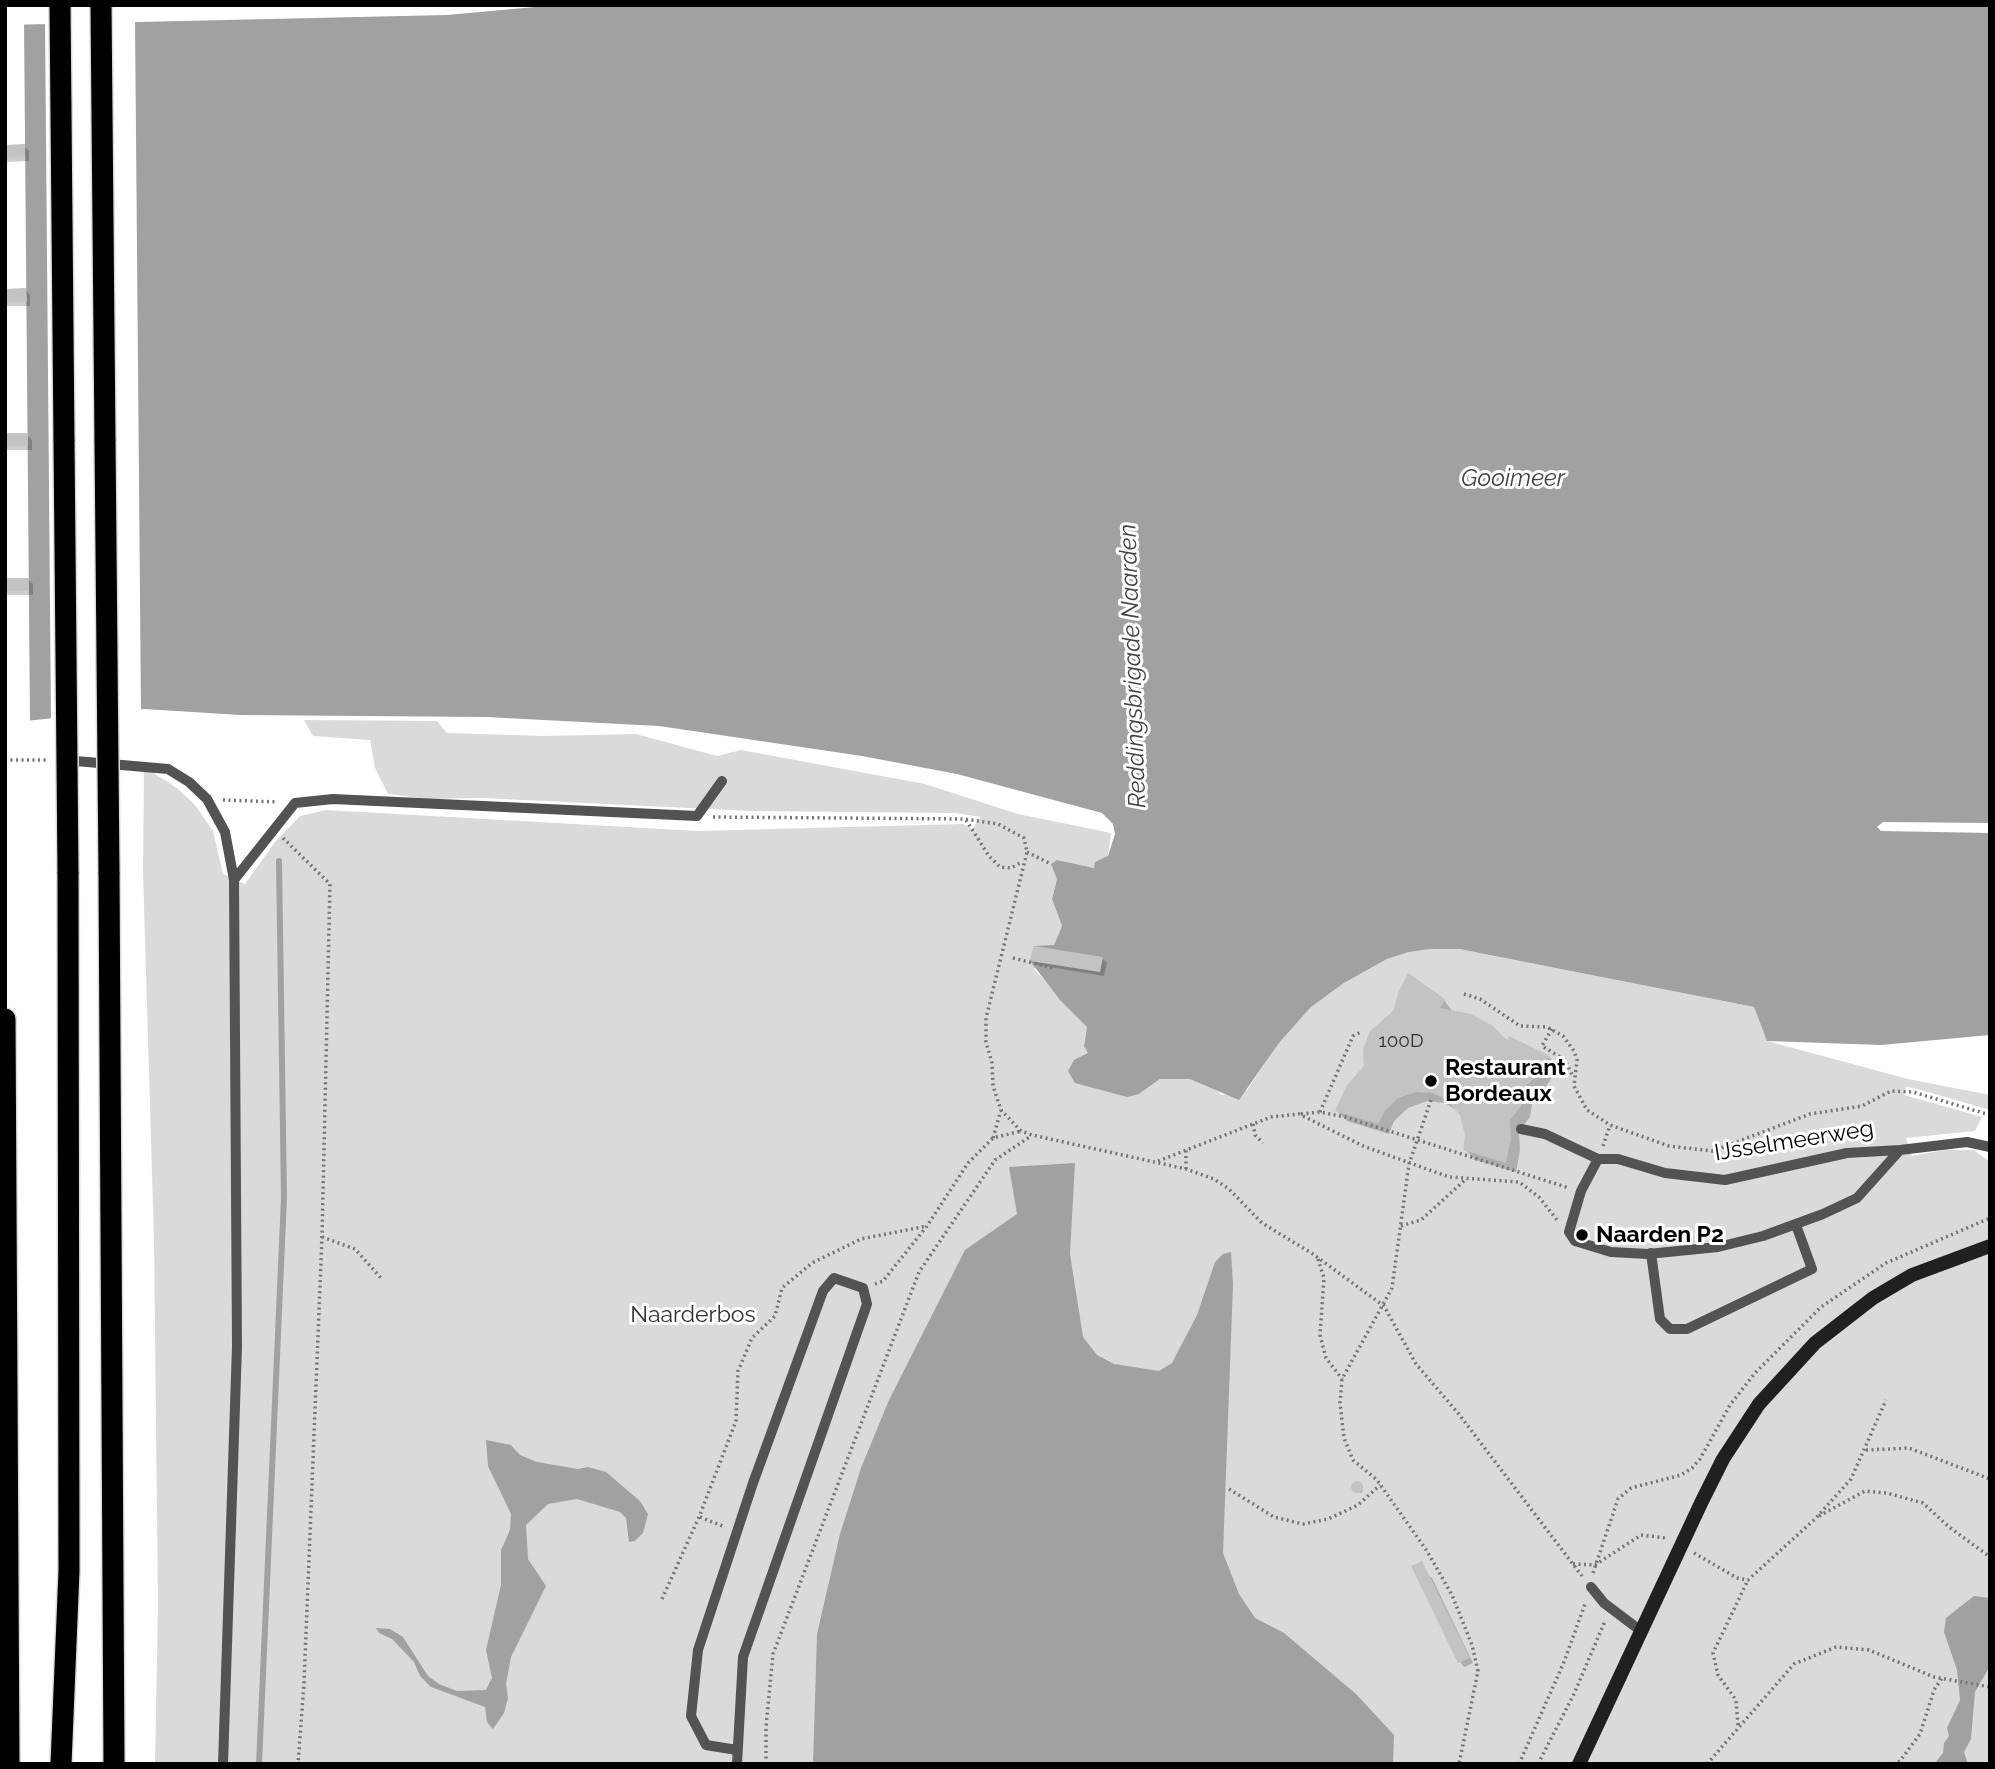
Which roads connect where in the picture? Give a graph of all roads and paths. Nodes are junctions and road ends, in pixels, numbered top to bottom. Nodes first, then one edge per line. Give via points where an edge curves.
1 (60, 5) edge
2 (101, 5) edge
3 (5, 760) edge
4 (62, 760) joint
5 (722, 781) dead end
6 (207, 799) junction
7 (295, 803) junction
8 (697, 817) junction
9 (965, 819) junction
10 (274, 830) junction
11 (1027, 852) junction
12 (1022, 862) junction
13 (1051, 864) dead end
14 (234, 880) junction
15 (1013, 958) dead end
16 (1053, 968) dead end
17 (1464, 994) dead end
18 (5, 1019) edge
19 (1552, 1029) junction
20 (1361, 1032) dead end
21 (1573, 1079) junction
22 (1431, 1100) dead end
23 (1002, 1110) junction
24 (1320, 1112) junction
25 (1299, 1114) junction
26 (1990, 1115) edge
27 (1253, 1124) junction
28 (1611, 1125) junction
29 (1521, 1129) dead end
30 (1021, 1131) junction
31 (1032, 1135) junction
32 (993, 1138) junction
33 (1418, 1140) junction
34 (1263, 1143) dead end
35 (1990, 1147) edge
36 (1186, 1150) junction
37 (1900, 1150) junction
38 (1598, 1159) junction
39 (1156, 1162) junction
40 (1409, 1164) junction
41 (1186, 1168) junction
42 (1466, 1179) junction
43 (1581, 1191) junction
44 (1796, 1225) junction
45 (927, 1226) junction
46 (1401, 1226) junction
47 (1569, 1233) junction
48 (322, 1237) junction
49 (1990, 1246) edge
50 (1651, 1254) junction
51 (1317, 1257) junction
52 (381, 1278) dead end
53 (863, 1287) junction
54 (1384, 1306) junction
55 (1342, 1378) junction
56 (1885, 1400) dead end
57 (1866, 1450) junction
58 (1990, 1479) edge
59 (1380, 1485) junction
60 (1229, 1489) dead end
61 (699, 1517) junction
62 (1815, 1519) junction
63 (737, 1531) junction
64 (1682, 1546) junction
65 (1990, 1556) edge
66 (1573, 1564) junction
67 (1748, 1580) junction
68 (1591, 1587) joint
69 (663, 1599) dead end
70 (1607, 1613) dead end
71 (1641, 1631) junction
72 (1942, 1678) junction
73 (1989, 1687) edge
74 (1738, 1725) junction
75 (737, 1750) junction
76 (9, 1764) edge
77 (61, 1764) edge
78 (114, 1764) edge
79 (223, 1764) edge
80 (298, 1764) edge
81 (737, 1764) edge
82 (766, 1764) edge
83 (1458, 1764) edge
84 (1538, 1764) edge
85 (1578, 1764) edge
86 (1707, 1764) edge
87 (1893, 1764) edge

1 - 77 highway, bridge via 69,1571
2 - 78 highway, bridge
3 - 4 path
4 - 6 lane via 168,769
5 - 8 lane
6 - 7 path
6 - 14 lane via 225,832
7 - 8 lane via 333,799
7 - 10 lane
8 - 9 path
9 - 11 path via 998,824 1024,838
9 - 12 path via 1000,867
10 - 14 lane
10 - 48 path via 330,884
11 - 12 path
11 - 13 path
12 - 23 path via 986,1018 993,1086
14 - 79 lane via 236,1346
15 - 16 path
17 - 19 path via 1480,999 1520,1026
18 - 76 highway
19 - 21 path via 1574,1051
19 - 21 path via 1542,1046 1565,1060
20 - 24 path via 1353,1036
21 - 28 path via 1584,1107
22 - 33 path
23 - 30 path
23 - 32 path
24 - 25 path
24 - 33 path
25 - 27 path
25 - 40 path
26 - 28 path via 1913,1092 1891,1091 1863,1105 1810,1114 1713,1151 1669,1146
27 - 34 path
27 - 36 path
28 - 38 path
29 - 38 lane, IJsselmeerweg via 1545,1134
30 - 31 path
30 - 32 path
31 - 39 path
31 - 82 path via 995,1160 919,1272 773,1654
32 - 45 path via 968,1163
33 - 40 path
33 - 43 path
35 - 37 lane, IJsselmeerweg via 1967,1142
36 - 39 path
36 - 41 path
37 - 38 lane, IJsselmeerweg via 1847,1153 1725,1180
37 - 44 lane, IJsselmeerweg via 1857,1198
38 - 43 lane
39 - 41 path
40 - 42 path
40 - 46 path
41 - 51 path via 1222,1184 1262,1223
42 - 46 path via 1421,1220
42 - 47 path via 1519,1182 1539,1197
43 - 47 lane
44 - 50 lane, IJsselmeerweg via 1718,1247
44 - 50 lane via 1812,1269 1687,1329 1670,1329 1660,1319
45 - 53 path via 883,1281
45 - 61 path via 861,1239 812,1263 782,1288 775,1317 752,1339 738,1371 737,1421
46 - 54 path via 1392,1288
47 - 50 lane, IJsselmeerweg via 1575,1241 1611,1252
48 - 52 path via 355,1249
48 - 80 path
49 - 64 main road via 1912,1275 1873,1297 1815,1343 1774,1385 1741,1430
51 - 54 path
51 - 55 path via 1324,1278 1320,1335 1326,1358
53 - 63 lane via 834,1278 822,1291
53 - 75 lane via 867,1304 743,1657
54 - 55 path
54 - 66 path via 1416,1364
55 - 59 path via 1344,1438 1353,1460
56 - 57 path
57 - 58 path via 1909,1448
57 - 62 path via 1851,1479
59 - 60 path via 1358,1504 1328,1519 1303,1524 1275,1517
59 - 83 path via 1452,1595 1472,1645 1478,1671
61 - 63 path
61 - 69 path
62 - 65 path via 1865,1491 1887,1493 1923,1503
62 - 67 path
63 - 75 lane via 698,1650 691,1716 706,1745
64 - 66 path via 1646,1534 1595,1565
64 - 67 path
64 - 71 main road
66 - 68 path
67 - 74 path via 1713,1653 1718,1675 1736,1700
68 - 71 lane
70 - 84 path via 1574,1694
71 - 85 main road
72 - 73 path
72 - 74 path via 1868,1650 1836,1647 1794,1664
72 - 87 path via 1920,1734
74 - 86 path
75 - 81 lane

